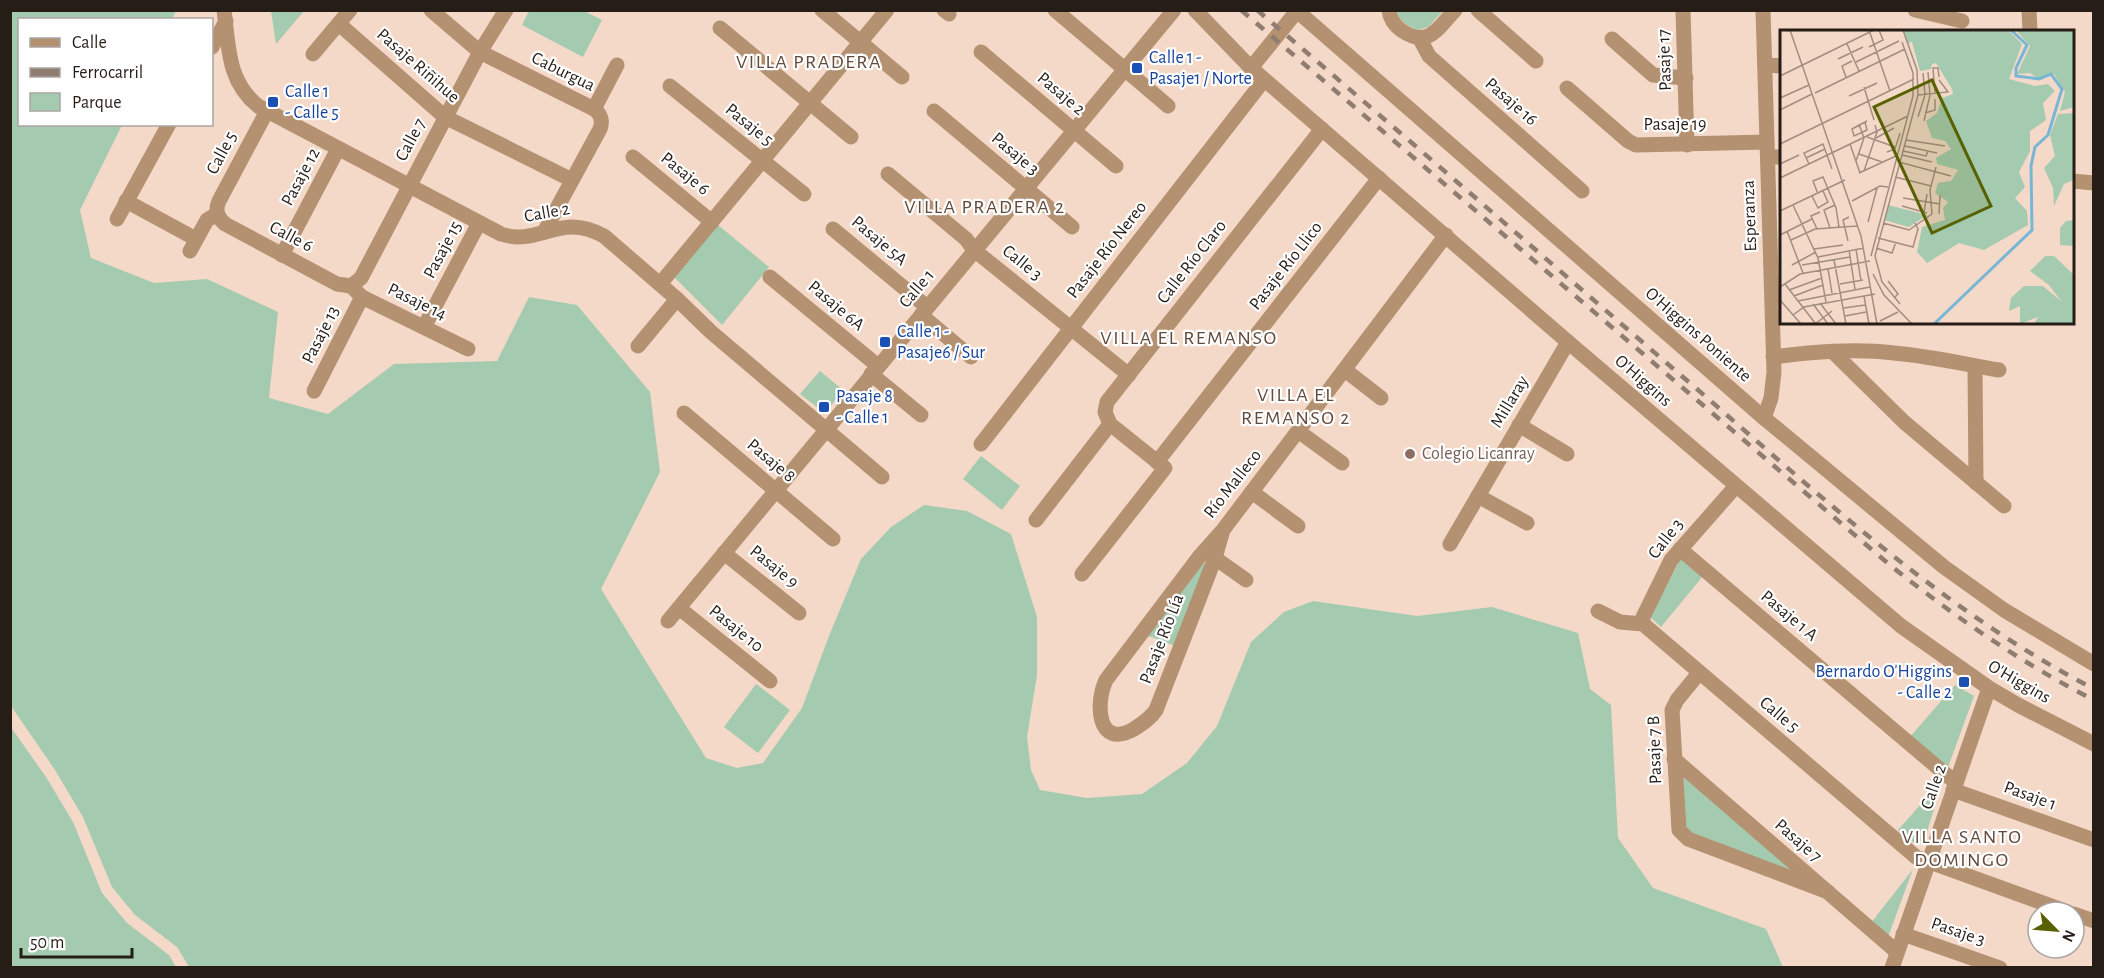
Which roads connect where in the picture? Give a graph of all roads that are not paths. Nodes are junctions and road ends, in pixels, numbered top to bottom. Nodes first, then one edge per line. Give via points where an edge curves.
1 (350, 10) edge
2 (431, 10) edge
3 (506, 10) edge
4 (822, 10) edge
5 (886, 10) edge
6 (1055, 10) edge
7 (1174, 10) edge
8 (1195, 10) edge
9 (1389, 10) edge
10 (1455, 10) edge
11 (1478, 10) edge
12 (1683, 10) edge
13 (1763, 10) edge
14 (1915, 10) edge
15 (2029, 10) edge
16 (1297, 11) edge
17 (225, 16) edge
18 (1962, 21) edge
19 (339, 24) junction
20 (720, 28) dead end
21 (2030, 30) edge
22 (1420, 39) junction
23 (1612, 39) dead end
24 (860, 43) junction
25 (213, 45) edge
26 (480, 52) junction
27 (981, 52) dead end
28 (313, 54) dead end
29 (1536, 61) dead end
30 (617, 65) dead end
31 (1765, 65) junction
32 (1780, 66) edge
33 (1251, 68) junction
34 (1125, 70) junction
35 (902, 77) dead end
36 (1686, 78) junction
37 (1264, 80) junction
38 (670, 86) dead end
39 (1567, 88) dead end
40 (810, 102) junction
41 (1168, 106) dead end
42 (594, 109) junction
43 (267, 111) junction
44 (934, 111) dead end
45 (445, 117) junction
46 (168, 126) edge
47 (1322, 129) junction
48 (1074, 130) junction
49 (852, 136) dead end
50 (1687, 145) junction
51 (338, 149) junction
52 (1772, 152) edge
53 (633, 157) dead end
54 (762, 161) junction
55 (1116, 166) dead end
56 (888, 174) dead end
57 (1379, 178) junction
58 (572, 180) junction
59 (2074, 181) edge
60 (2094, 183) edge
61 (409, 186) junction
62 (1026, 189) junction
63 (1582, 191) dead end
64 (804, 194) dead end
65 (126, 201) junction
66 (217, 214) junction
67 (117, 219) dead end
68 (711, 222) junction
69 (479, 223) junction
70 (1072, 227) dead end
71 (833, 229) dead end
72 (544, 232) junction
73 (1446, 235) junction
74 (974, 250) junction
75 (282, 255) junction
76 (1777, 261) edge
77 (770, 277) dead end
78 (660, 284) junction
79 (351, 286) junction
80 (362, 297) junction
81 (678, 299) junction
82 (924, 311) junction
83 (424, 327) junction
84 (1071, 328) junction
85 (1568, 342) junction
86 (638, 346) dead end
87 (468, 349) dead end
88 (1834, 352) junction
89 (970, 357) dead end
90 (1773, 357) junction
91 (1975, 366) junction
92 (874, 370) junction
93 (1344, 370) junction
94 (1999, 370) dead end
95 (1128, 375) junction
96 (314, 391) dead end
97 (1382, 398) dead end
98 (684, 413) dead end
99 (921, 415) dead end
100 (1764, 418) junction
101 (1110, 424) junction
102 (1519, 425) junction
103 (825, 429) junction
104 (1298, 431) junction
105 (981, 444) dead end
106 (1567, 454) dead end
107 (1342, 463) dead end
108 (1161, 465) junction
109 (882, 477) dead end
110 (1976, 483) junction
111 (1736, 486) junction
112 (775, 490) junction
113 (1252, 492) junction
114 (1478, 496) junction
115 (2004, 506) dead end
116 (1036, 520) dead end
117 (1527, 524) dead end
118 (1298, 526) dead end
119 (1223, 531) junction
120 (833, 539) dead end
121 (1450, 544) dead end
122 (1680, 549) junction
123 (724, 553) junction
124 (1215, 558) junction
125 (1082, 574) dead end
126 (1246, 580) dead end
127 (679, 608) junction
128 (1598, 612) dead end
129 (800, 613) dead end
130 (668, 621) dead end
131 (1643, 624) junction
132 (2094, 664) edge
133 (1699, 673) junction
134 (770, 681) dead end
135 (1989, 688) junction
136 (1110, 733) joint
137 (2094, 744) edge
138 (1674, 759) junction
139 (1954, 786) junction
140 (2094, 840) edge
141 (1928, 863) junction
142 (1828, 892) junction
143 (2034, 900) edge
144 (1904, 934) junction
145 (1897, 952) junction
146 (1892, 968) edge
147 (2000, 968) edge

1 - 19 street
2 - 26 street, Caburgua
3 - 26 street, Calle 7
4 - 24 street
5 - 24 street
6 - 34 street
7 - 34 street, Calle 1
8 - 33 street, O'Higgins
9 - 22 street via 1396,27
10 - 22 street via 1432,35
11 - 29 street
12 - 36 street, Pasaje 17
13 - 31 street, Esperanza
14 - 18 street
15 - 21 street
16 - 33 street
16 - 100 street, O'Higgins Poniente
17 - 25 street
17 - 43 street via 235,76 251,100
19 - 28 street
19 - 45 street, Pasaje Riñihue
20 - 40 street
22 - 63 street, Pasaje 16 via 1429,56
23 - 36 street via 1653,75
24 - 35 street
24 - 40 street
26 - 42 street, Caburgua
26 - 45 street, Calle 7
27 - 48 street, Pasaje 2
30 - 42 street
31 - 32 street
31 - 52 street, Esperanza
33 - 37 street, O'Higgins
34 - 41 street
34 - 48 street, Calle 1
36 - 50 street, Pasaje 17
37 - 47 street, O'Higgins
37 - 84 street, Pasaje Río Nereo
38 - 54 street, Pasaje 5
39 - 50 street, Pasaje 19 via 1633,144
40 - 49 street
40 - 54 street
42 - 58 street, Caburgua via 601,126
43 - 51 street, Calle 2
43 - 66 street, Calle 5 via 219,201
44 - 62 street, Pasaje 3
45 - 58 street, Pasaje Riñihue
45 - 61 street, Calle 7
46 - 65 street
47 - 57 street, O'Higgins
47 - 95 street, Calle Río Claro
48 - 55 street, Pasaje 2
48 - 62 street, Calle 1
50 - 52 street, Pasaje 19
51 - 61 street, Calle 2
51 - 75 street, Pasaje 12
52 - 76 street, Esperanza
53 - 68 street, Pasaje 6
54 - 64 street, Pasaje 5
54 - 68 street
56 - 74 street, Calle 3
57 - 73 street, O'Higgins
57 - 108 street, Pasaje Río Llico
58 - 72 street, Caburgua
59 - 60 street
61 - 69 street, Calle 2
61 - 79 street, Calle 7 via 361,278
62 - 70 street, Pasaje 3
62 - 74 street, Calle 1
65 - 66 street via 193,245 207,220
65 - 67 street
66 - 75 street, Calle 6 via 225,224
68 - 78 street
69 - 72 street, Calle 2 via 514,238
69 - 83 street, Pasaje 15
71 - 82 street, Pasaje 5A
72 - 78 street, Calle 2 via 568,226 595,231
73 - 85 street, O'Higgins
73 - 93 street, Río Malleco
74 - 82 street, Calle 1
74 - 84 street, Calle 3
75 - 79 street, Calle 6 via 341,286
76 - 90 street, Esperanza
77 - 92 street, Pasaje 6A
78 - 81 street, Calle 2
79 - 80 street, Pasaje 14
80 - 83 street, Pasaje 14
80 - 96 street, Pasaje 13
81 - 86 street
81 - 103 street, Calle 2
82 - 89 street
82 - 92 street, Calle 1
83 - 87 street, Pasaje 14
84 - 95 street, Calle 3
84 - 105 street, Pasaje Río Nereo
85 - 102 street, Millaray
85 - 111 street, O'Higgins
88 - 90 street
88 - 91 street via 1894,353
88 - 110 street via 1896,414
90 - 100 street, Esperanza via 1773,385
91 - 94 street
91 - 110 street
92 - 99 street
92 - 103 street, Calle 1
93 - 97 street
93 - 104 street, Río Malleco
95 - 101 street, Calle Río Claro via 1106,407
98 - 112 street, Pasaje 8
100 - 132 street, O'Higgins Poniente via 1944,567 2012,615
101 - 108 street
101 - 116 street
102 - 106 street
102 - 114 street, Millaray
103 - 109 street
103 - 112 street, Calle 1
104 - 107 street
104 - 113 street, Río Malleco
108 - 125 street, Pasaje Río Llico
110 - 115 street
111 - 122 street, Calle 3
111 - 135 street, O'Higgins via 1894,620
112 - 120 street, Pasaje 8
112 - 123 street, Calle 1
113 - 118 street
113 - 119 street, Río Malleco
114 - 117 street
114 - 121 street, Millaray
119 - 124 street, Pasaje Río Lía
119 - 136 street, Río Malleco via 1106,680 1102,721
122 - 131 street, Calle 3 via 1656,587
122 - 139 street, Pasaje 1 A
123 - 127 street, Calle 1
123 - 129 street, Pasaje 9
124 - 126 street
124 - 136 street, Pasaje Río Lía via 1156,710 1131,730
127 - 130 street, Calle 1
127 - 134 street, Pasaje 10
128 - 131 street via 1627,624
131 - 133 street, Calle 5
133 - 138 street, Pasaje 7 B via 1672,710
133 - 141 street, Calle 5 via 1910,852
135 - 137 street, O'Higgins
135 - 139 street, Calle 2
138 - 142 street, Pasaje 7
138 - 142 street, Pasaje 7 B via 1681,834
139 - 140 street, Pasaje 1
139 - 141 street, Calle 2
141 - 143 street
141 - 144 street, Calle 2
142 - 145 street, Pasaje 7
144 - 145 street, Calle 2
144 - 147 street, Pasaje 3
145 - 146 street, Calle 2

